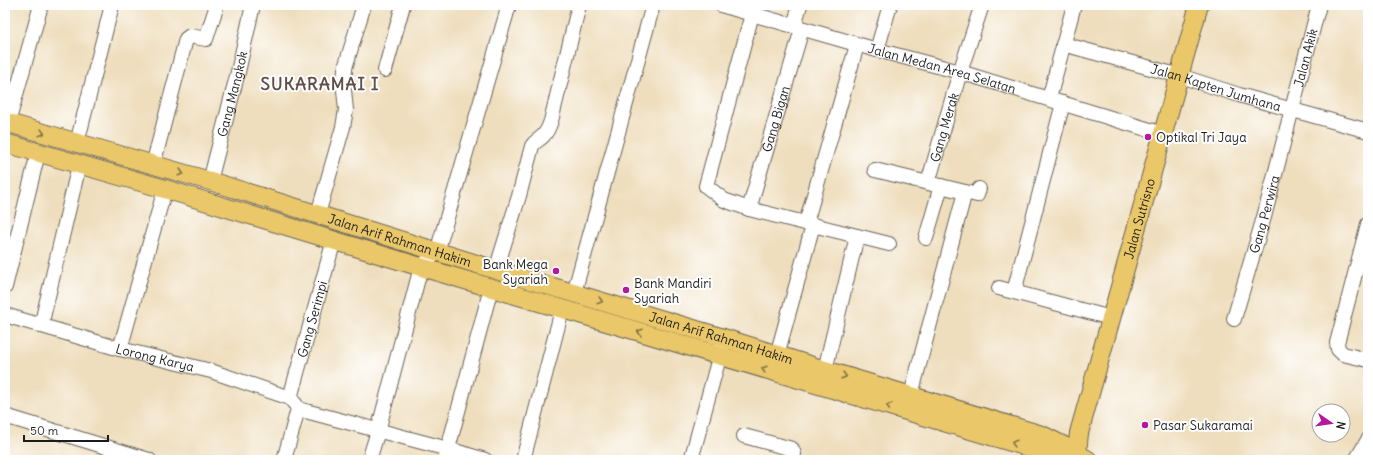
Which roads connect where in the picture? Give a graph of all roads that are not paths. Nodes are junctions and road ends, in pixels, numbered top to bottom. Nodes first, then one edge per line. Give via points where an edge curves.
1 (40, 5) edge
2 (112, 5) edge
3 (216, 5) edge
4 (253, 5) edge
5 (364, 5) edge
6 (403, 5) edge
7 (509, 5) edge
8 (579, 5) edge
9 (653, 5) edge
10 (721, 5) edge
11 (800, 5) edge
12 (890, 5) edge
13 (982, 5) edge
14 (1074, 5) edge
15 (1199, 5) edge
16 (1318, 5) edge
17 (752, 14) junction
18 (798, 28) junction
19 (1063, 44) junction
20 (857, 45) junction
21 (877, 50) junction
22 (385, 70) dead end
23 (960, 72) junction
24 (1180, 76) junction
25 (1049, 99) junction
26 (1063, 103) junction
27 (1291, 110) junction
28 (6, 122) edge
29 (1368, 131) edge
30 (1163, 134) junction
31 (5, 143) edge
32 (76, 143) junction
33 (38, 153) junction
34 (79, 165) junction
35 (153, 165) junction
36 (875, 170) dead end
37 (210, 181) junction
38 (934, 185) junction
39 (165, 189) junction
40 (749, 209) junction
41 (318, 214) junction
42 (809, 224) junction
43 (1368, 224) edge
44 (857, 236) junction
45 (926, 238) dead end
46 (334, 240) junction
47 (889, 244) dead end
48 (437, 252) junction
49 (421, 268) junction
50 (496, 270) junction
51 (5, 287) edge
52 (491, 288) junction
53 (999, 288) dead end
54 (1014, 292) junction
55 (574, 293) junction
56 (562, 310) junction
57 (5, 315) edge
58 (1111, 318) junction
59 (1234, 319) dead end
60 (41, 326) junction
61 (724, 338) junction
62 (120, 349) junction
63 (778, 355) junction
64 (720, 356) junction
65 (1368, 360) edge
66 (825, 370) junction
67 (911, 396) junction
68 (294, 404) junction
69 (5, 416) edge
70 (378, 431) junction
71 (744, 436) dead end
72 (1368, 440) edge
73 (446, 454) edge
74 (1073, 457) edge
75 (149, 460) edge
76 (284, 460) edge
77 (369, 460) edge
78 (485, 460) edge
79 (523, 460) edge
80 (691, 460) edge
81 (793, 460) edge
82 (1356, 460) edge

1 - 28 street
2 - 32 street
3 - 35 street via 206,39 190,36 186,39
4 - 37 street, Gang Mangkok
5 - 41 street via 345,68 346,110 343,128
6 - 22 street
7 - 48 street
8 - 50 street via 551,121 547,131 536,141 529,154
9 - 55 street
10 - 17 street, Jalan Medan Area Selatan
11 - 18 street, Gang Bigan
12 - 21 street
13 - 23 street, Gang Merak
14 - 19 street
15 - 24 main road, Jalan Sutrisno
16 - 27 street, Jalan Akik
17 - 18 street, Jalan Medan Area Selatan
17 - 40 street via 706,186 724,200
18 - 20 street, Jalan Medan Area Selatan
18 - 40 street, Gang Bigan
19 - 24 street, Jalan Kapten Jumhana
19 - 25 street
20 - 21 street, Jalan Medan Area Selatan
20 - 42 street
21 - 23 street, Jalan Medan Area Selatan
23 - 25 street, Jalan Medan Area Selatan
23 - 38 street, Gang Merak
24 - 27 street, Jalan Kapten Jumhana
24 - 30 main road, Jalan Sutrisno
25 - 26 street, Jalan Medan Area Selatan
26 - 30 street, Jalan Medan Area Selatan
26 - 54 street
27 - 29 street, Jalan Kapten Jumhana
27 - 59 street, Gang Perwira via 1264,217
28 -> 32 main road, Jalan Arif Rahman Hakim
30 - 58 main road, Jalan Sutrisno
31 - 33 main road, Jalan Arif Rahman Hakim
32 - 35 main road, Jalan Arif Rahman Hakim
33 - 34 main road, Jalan Arif Rahman Hakim
33 - 51 street
34 - 39 main road, Jalan Arif Rahman Hakim
34 - 60 street
35 -> 37 main road, Jalan Arif Rahman Hakim
36 - 38 street
37 - 41 main road, Jalan Arif Rahman Hakim
38 - 45 street, Gang Merak
38 - 67 street via 972,191
39 - 46 main road, Jalan Arif Rahman Hakim
39 - 62 street
40 - 42 street
41 - 48 main road, Jalan Arif Rahman Hakim
42 - 44 street
42 - 63 street
43 - 65 street via 1336,343 1343,354
44 - 47 street
44 - 66 street
46 - 49 main road, Jalan Arif Rahman Hakim
46 - 68 street, Gang Serimpi
48 - 49 street
48 - 50 main road, Jalan Arif Rahman Hakim
49 - 52 main road, Jalan Arif Rahman Hakim
49 - 70 street
50 - 55 main road, Jalan Arif Rahman Hakim
52 - 56 main road, Jalan Arif Rahman Hakim
52 - 73 street
53 - 54 street
54 - 58 street
55 -> 61 main road, Jalan Arif Rahman Hakim
64 -> 56 main road, Jalan Arif Rahman Hakim
56 - 79 street
57 - 60 street, Lorong Karya
58 - 74 main road, Jalan Sutrisno
60 - 62 street, Lorong Karya
61 - 63 main road, Jalan Arif Rahman Hakim
61 - 64 street
62 - 68 street, Lorong Karya via 212,371
63 - 66 main road, Jalan Arif Rahman Hakim
74 -> 64 main road, Jalan Arif Rahman Hakim via 1038,450
64 - 80 street
66 -> 67 main road, Jalan Arif Rahman Hakim
67 - 74 main road, Jalan Arif Rahman Hakim via 1042,435
68 - 70 street, Lorong Karya
68 - 76 street, Gang Serimpi
69 - 75 street
70 - 73 street, Lorong Karya
70 - 77 street
71 - 81 street via 792,449
72 - 82 street
73 - 78 street, Lorong Karya

